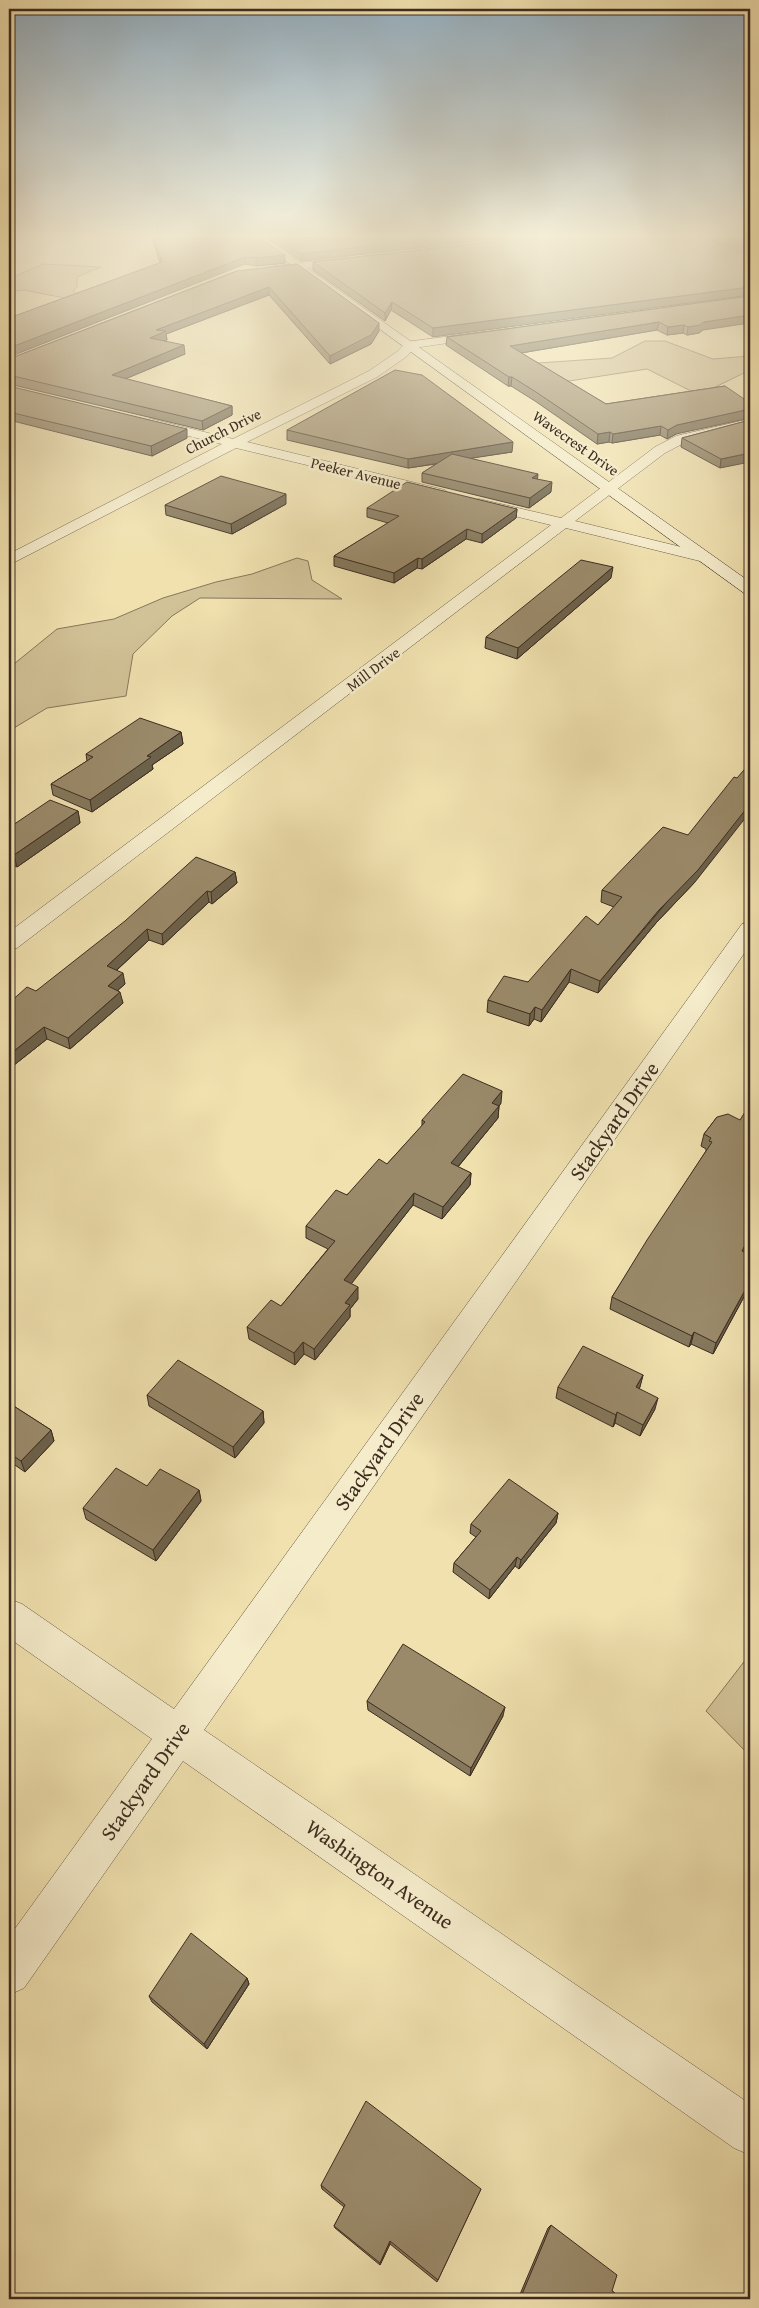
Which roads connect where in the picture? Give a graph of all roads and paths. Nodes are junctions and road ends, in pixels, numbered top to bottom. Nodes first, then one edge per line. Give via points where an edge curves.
1 (410, 345) edge
2 (411, 346) edge
3 (141, 420) edge
4 (750, 423) edge
5 (235, 443) junction
6 (611, 488) junction
7 (565, 524) junction
8 (704, 557) junction
9 (9, 560) edge
10 (750, 589) edge
11 (750, 928) edge
12 (9, 943) edge
13 (9, 1617) edge
14 (178, 1734) junction
15 (9, 1973) edge
16 (750, 2132) edge

1 - 5 street, Church Drive via 373,374
2 - 6 street, Wavecrest Drive
3 - 5 street, Peeker Avenue
4 - 6 street, Mill Drive via 681,439 660,450
5 - 7 street, Peeker Avenue
5 - 9 street, Church Drive
6 - 7 street, Mill Drive
6 - 8 street, Wavecrest Drive
7 - 8 street, Peeker Avenue
7 - 12 street, Mill Drive
8 - 10 street, Wavecrest Drive
11 - 14 street, Stackyard Drive
13 - 14 street, Washington Avenue
14 - 15 street, Stackyard Drive
14 - 16 street, Washington Avenue

